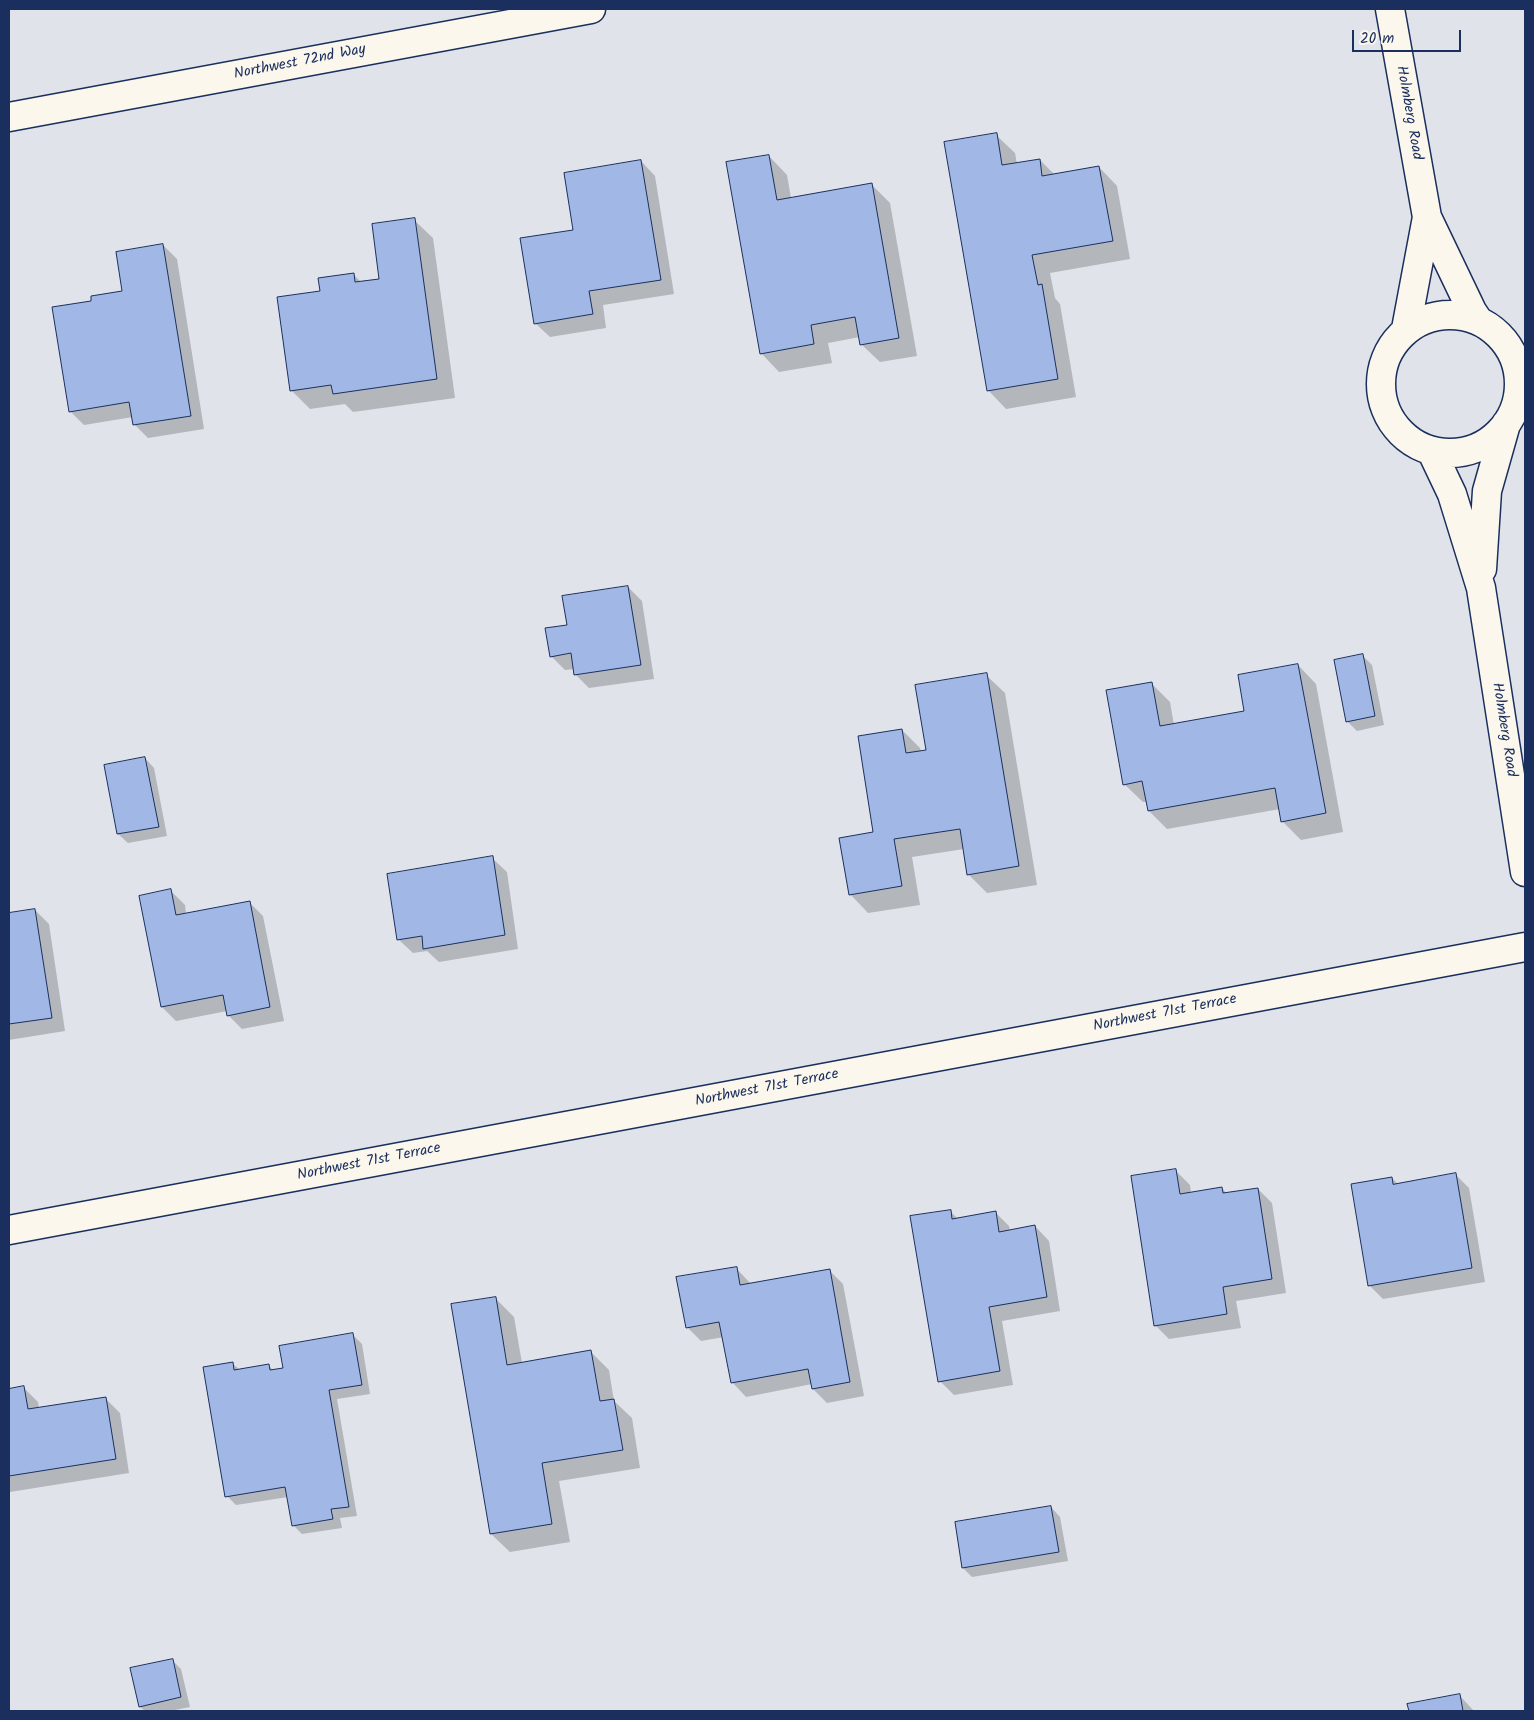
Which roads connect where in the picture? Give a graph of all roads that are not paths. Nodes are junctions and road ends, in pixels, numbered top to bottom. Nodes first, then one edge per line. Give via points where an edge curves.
1 (591, 9) edge
2 (1390, 9) edge
3 (9, 118) edge
4 (1428, 217) junction
5 (1488, 327) junction
6 (1406, 330) junction
7 (1525, 338) edge
8 (1515, 412) edge
9 (1432, 452) junction
10 (1481, 588) junction
11 (1525, 872) edge
12 (1525, 947) edge
13 (9, 1230) edge

1 - 3 street, Northwest 72nd Way
2 - 4 street, Holmberg Road
4 - 5 street, Holmberg Road via 1472,311
4 - 6 street, Holmberg Road
5 - 6 street via 1460,315 1440,315 1422,320
5 - 7 street
5 - 8 street via 1510,350 1517,368 1519,389
6 - 9 street via 1391,345 1383,366 1380,388 1385,409 1396,428 1412,443
8 - 9 street via 1492,440 1474,450 1453,454
8 - 10 street, Holmberg Road via 1487,491
9 - 10 street, Holmberg Road via 1452,494
10 - 11 street, Holmberg Road
12 - 13 street, Northwest 71st Terrace

